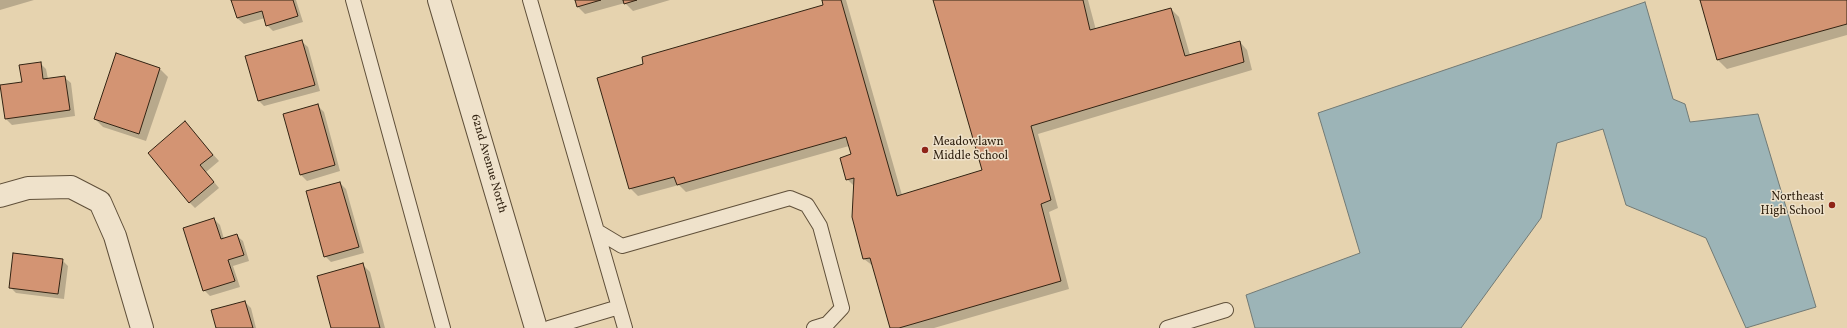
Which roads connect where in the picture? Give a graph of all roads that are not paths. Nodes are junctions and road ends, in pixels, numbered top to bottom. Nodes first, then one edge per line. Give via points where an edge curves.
1 (353, 0) edge
2 (439, 0) edge
3 (530, 0) edge
4 (0, 196) edge
5 (597, 231) junction
6 (619, 307) junction
7 (1226, 310) dead end
8 (142, 328) edge
9 (443, 328) edge
10 (536, 328) edge
11 (549, 328) edge
12 (625, 328) edge
13 (814, 328) edge
14 (1167, 328) edge

1 - 9 lane
2 - 10 street, 62nd Avenue North
3 - 5 lane
4 - 8 street via 28,188 71,187 100,202 115,236
5 - 6 lane
5 - 13 lane via 622,246 790,198 807,204 820,226 842,308 828,324
6 - 11 lane
6 - 12 lane
7 - 14 lane

